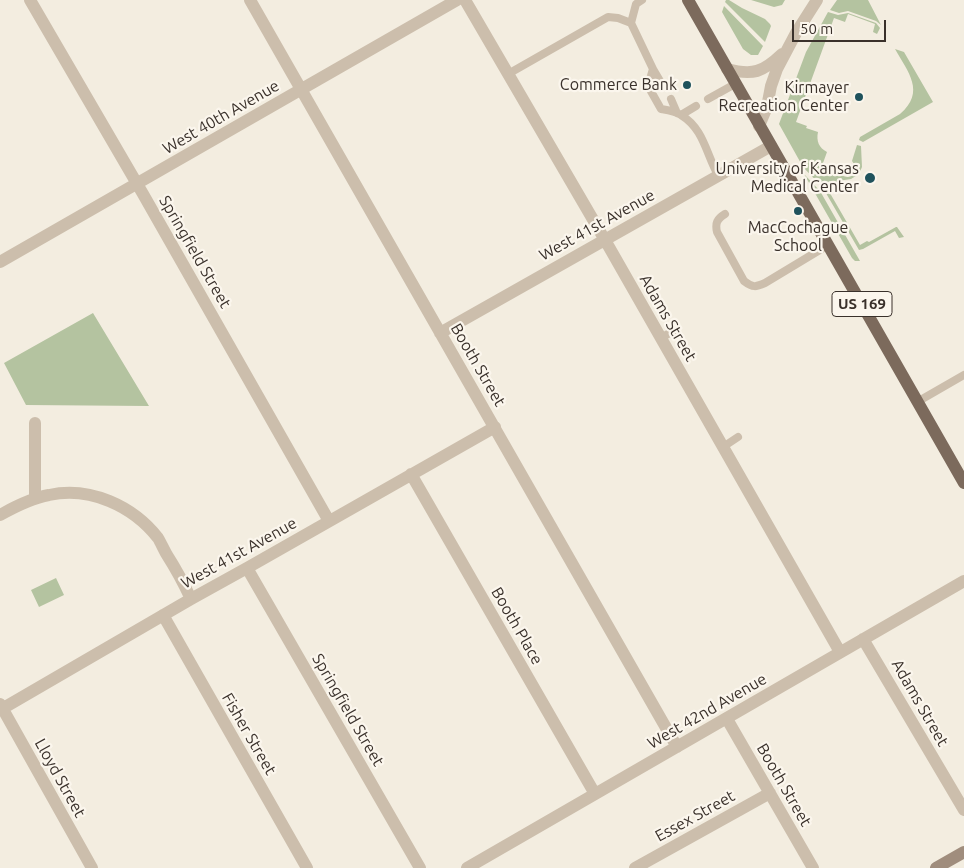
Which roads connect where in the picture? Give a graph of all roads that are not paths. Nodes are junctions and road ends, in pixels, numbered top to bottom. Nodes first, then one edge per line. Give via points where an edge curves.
1 (30, 0) edge
2 (250, 0) edge
3 (457, 0) edge
4 (465, 0) edge
5 (642, 0) edge
6 (688, 0) edge
7 (817, 0) edge
8 (631, 23) junction
9 (787, 48) junction
10 (653, 69) junction
11 (727, 69) junction
12 (508, 74) junction
13 (735, 84) junction
14 (663, 86) dead end
15 (302, 90) junction
16 (671, 99) dead end
17 (708, 99) dead end
18 (696, 106) dead end
19 (679, 114) junction
20 (759, 126) junction
21 (771, 146) junction
22 (718, 175) junction
23 (137, 184) junction
24 (725, 214) dead end
25 (604, 239) junction
26 (828, 245) junction
27 (0, 262) edge
28 (673, 331) dead end
29 (440, 332) junction
30 (661, 338) junction
31 (964, 375) edge
32 (917, 402) junction
33 (35, 423) dead end
34 (495, 426) junction
35 (738, 437) dead end
36 (723, 447) junction
37 (411, 474) junction
38 (964, 483) edge
39 (35, 498) junction
40 (0, 515) edge
41 (329, 521) junction
42 (247, 568) junction
43 (964, 582) edge
44 (191, 599) junction
45 (163, 615) junction
46 (863, 639) junction
47 (840, 652) junction
48 (1, 707) edge
49 (727, 719) junction
50 (677, 747) junction
51 (770, 793) junction
52 (595, 794) junction
53 (964, 810) edge
54 (964, 852) edge
55 (92, 868) edge
56 (307, 868) edge
57 (420, 868) edge
58 (467, 868) edge
59 (635, 868) edge
60 (813, 868) edge
61 (936, 868) edge

1 - 23 street, Springfield Street
2 - 15 street, Booth Street
3 - 15 street, West 40th Avenue
4 - 12 street, Adams Street
5 - 8 lane via 636,4
6 - 11 main road, US 169
7 - 9 street
8 - 10 lane
8 - 12 lane via 608,17
9 - 11 street via 762,70 738,72
9 - 20 street
10 - 14 lane
10 - 19 lane via 648,86 661,108
11 - 13 main road, US 169
12 - 25 street, Adams Street
13 - 17 lane
13 - 20 main road, US 169
15 - 23 street, West 40th Avenue
15 - 29 street, Booth Street
16 - 19 lane
18 - 19 lane
19 - 22 lane via 692,123
20 - 21 main road, US 169
21 - 22 street, West 41st Avenue
21 - 26 main road, US 169
22 - 25 street, West 41st Avenue
23 - 27 street, West 40th Avenue
23 - 41 street, Springfield Street
24 - 26 lane via 716,224 717,232 744,281 750,286 765,283
25 - 29 street, West 41st Avenue
25 - 30 street, Adams Street
26 - 32 main road, US 169
28 - 30 lane
29 - 34 street, Booth Street
30 - 36 street, Adams Street
31 - 32 lane
32 - 38 main road, US 169
33 - 39 street
34 - 37 street, West 41st Avenue
34 - 50 street, Booth Street
35 - 36 lane
36 - 47 street, Adams Street
37 - 41 street, West 41st Avenue
37 - 52 street, Booth Place
39 - 40 street
39 - 44 street via 73,493 102,498 120,506 139,519 158,539
41 - 42 street, West 41st Avenue
42 - 44 street, West 41st Avenue
42 - 57 street, Springfield Street
43 - 46 street, West 42nd Avenue
44 - 45 street, West 41st Avenue
45 - 48 street, West 41st Avenue
45 - 56 street, Fisher Street
46 - 47 street, West 42nd Avenue
46 - 53 street, Adams Street
47 - 49 street, West 42nd Avenue
48 - 55 street, Lloyd Street
49 - 50 street, West 42nd Avenue
49 - 51 street, Booth Street
50 - 52 street, West 42nd Avenue
51 - 59 street, Essex Street
51 - 60 street, Booth Street
52 - 58 street, West 42nd Avenue
54 - 61 street

